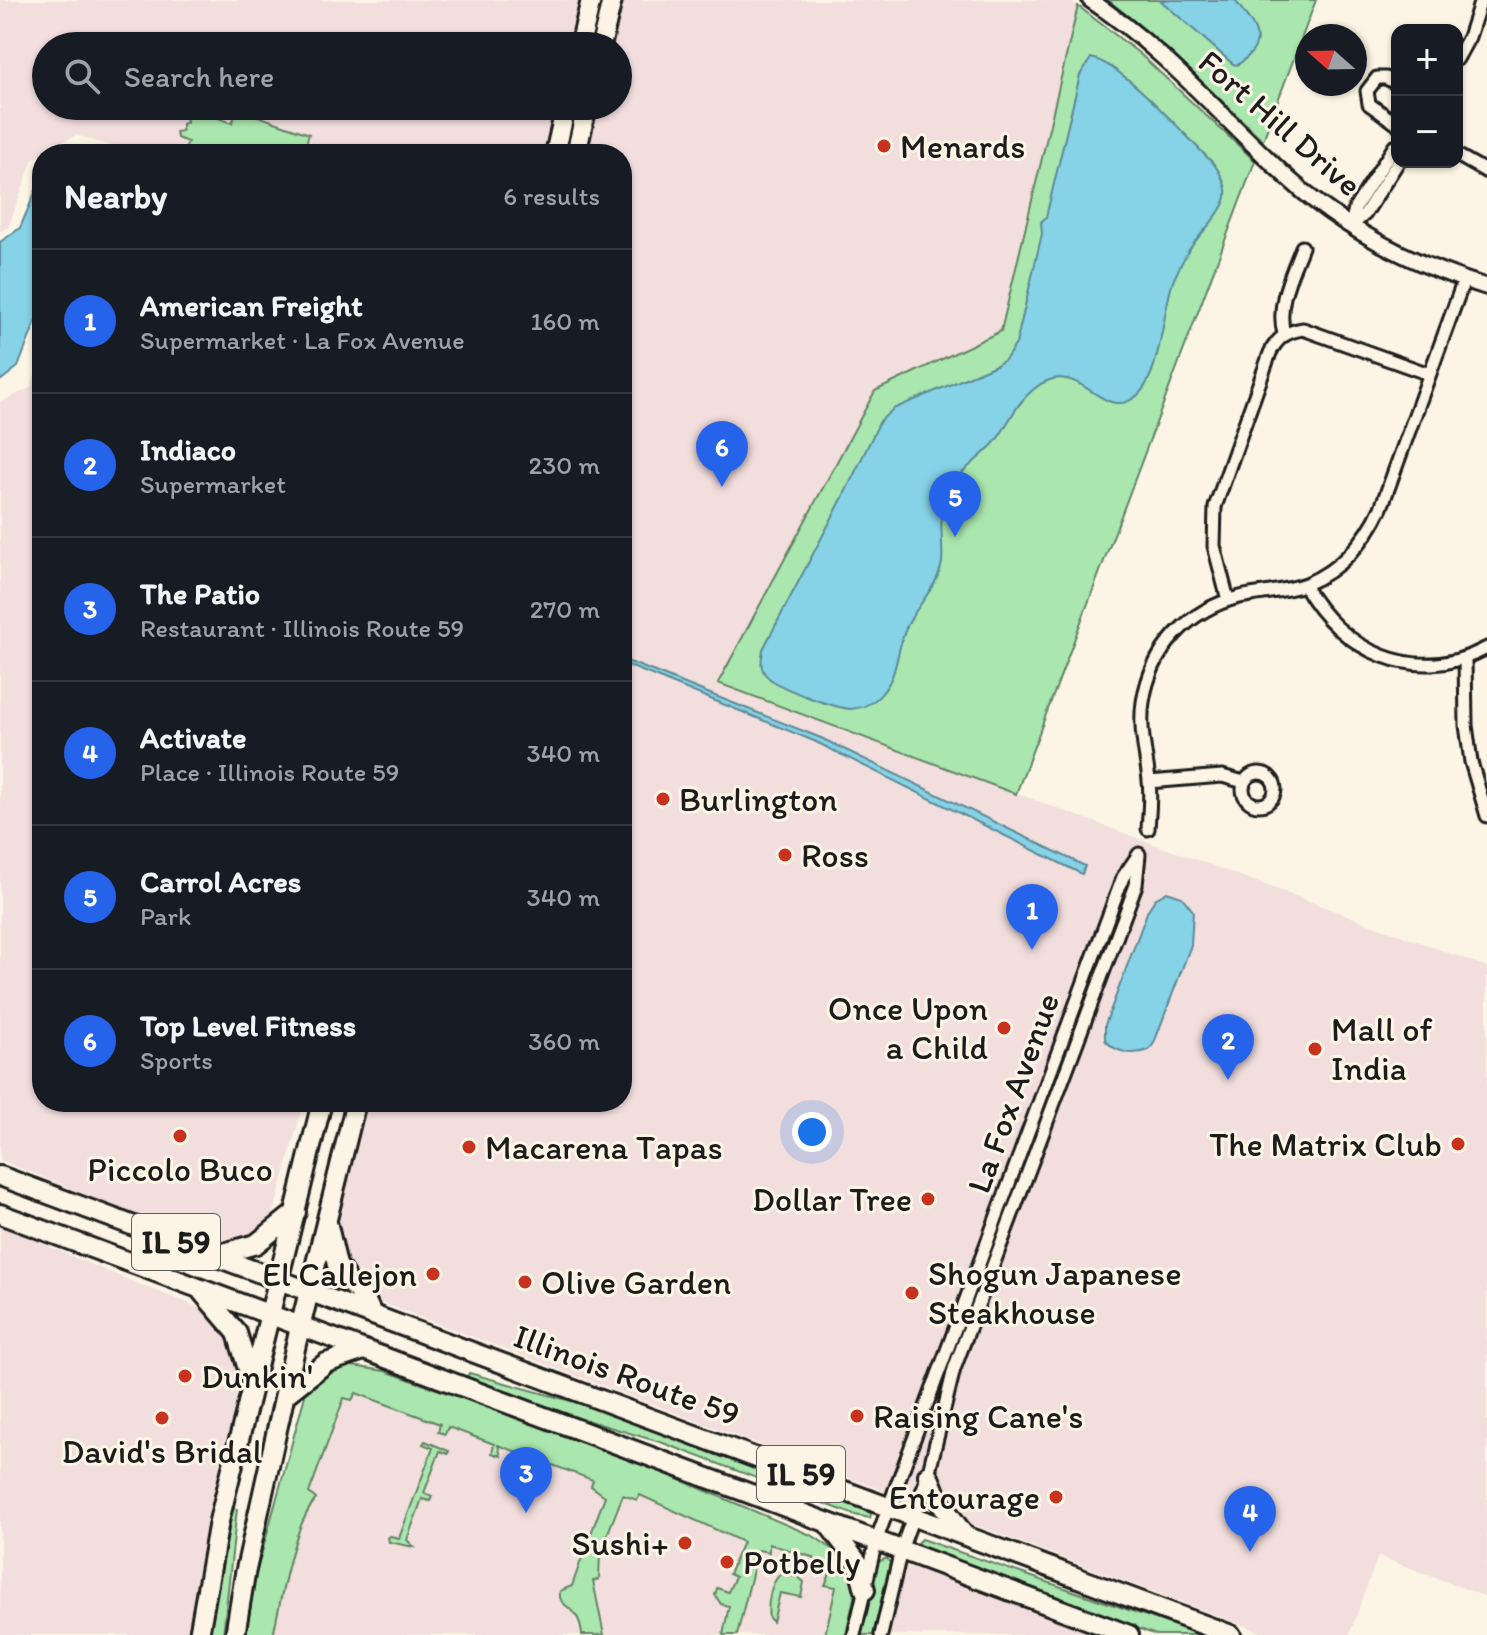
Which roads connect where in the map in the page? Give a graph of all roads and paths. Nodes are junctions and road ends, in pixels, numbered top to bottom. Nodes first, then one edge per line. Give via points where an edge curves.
1 (591, 0) edge
2 (612, 0) edge
3 (1090, 0) edge
4 (1481, 0) edge
5 (583, 32) edge
6 (604, 32) edge
7 (1463, 48) edge
8 (1391, 81) edge
9 (563, 120) edge
10 (584, 120) edge
11 (1391, 120) edge
12 (557, 144) edge
13 (578, 144) edge
14 (1391, 152) edge
15 (1463, 158) edge
16 (1394, 168) edge
17 (1487, 172) edge
18 (1351, 225) junction
19 (1302, 247) dead end
20 (1464, 280) junction
21 (1487, 287) edge
22 (1284, 334) junction
23 (1429, 374) junction
24 (1304, 585) junction
25 (1228, 600) junction
26 (1487, 648) edge
27 (1465, 658) junction
28 (1149, 782) junction
29 (1244, 782) dead end
30 (1487, 816) edge
31 (1148, 829) dead end
32 (320, 1112) edge
33 (354, 1112) edge
34 (0, 1176) edge
35 (296, 1212) junction
36 (0, 1214) edge
37 (327, 1223) junction
38 (213, 1256) junction
39 (277, 1280) junction
40 (200, 1290) junction
41 (310, 1292) junction
42 (372, 1314) junction
43 (268, 1316) junction
44 (300, 1328) junction
45 (361, 1351) junction
46 (252, 1383) junction
47 (285, 1395) junction
48 (928, 1475) junction
49 (889, 1507) junction
50 (913, 1516) junction
51 (826, 1522) junction
52 (964, 1535) junction
53 (876, 1541) junction
54 (901, 1550) junction
55 (865, 1590) junction
56 (199, 1635) edge
57 (235, 1635) edge
58 (854, 1635) edge
59 (881, 1635) edge
60 (1129, 1635) edge
61 (1231, 1635) edge

1 - 5 main road
2 - 6 main road
3 - 18 street, Fort Hill Drive via 1134,33 1290,180
4 - 7 street
8 - 11 street via 1377,78 1367,91 1369,104
9 - 12 main road
10 - 13 main road
14 - 18 street via 1355,208
15 - 17 street
16 - 18 street via 1365,214
18 - 20 street, Fort Hill Drive via 1406,257
19 - 22 street via 1281,304
20 - 21 street, Fort Hill Drive
20 - 23 street
22 - 23 street via 1310,330
22 - 25 street via 1270,353 1215,507 1214,546
23 - 24 street via 1373,525 1348,556
24 - 25 street
24 - 27 street via 1331,624 1364,648 1411,662
25 - 28 street via 1180,628 1152,670 1141,720
26 - 27 street
27 - 30 street via 1471,762
28 - 29 street via 1222,776
28 - 31 street
32 - 35 main road
33 - 37 main road
34 - 38 main road, Illinois Route 59 / IL 59
35 - 38 main road via 256,1244
35 - 39 main road
36 - 40 main road, Illinois Route 59 / IL 59
37 - 41 main road
37 - 42 main road via 337,1265
38 - 39 main road, Illinois Route 59 / IL 59
39 - 41 main road, Illinois Route 59 / IL 59
39 - 43 main road
40 - 43 main road, Illinois Route 59 / IL 59
40 - 46 main road via 237,1333
41 - 42 main road, Illinois Route 59 / IL 59
41 - 44 main road
42 - 49 main road, Illinois Route 59 / IL 59
43 - 44 main road, Illinois Route 59 / IL 59
43 - 46 main road
44 - 45 main road, Illinois Route 59 / IL 59
44 - 47 main road
45 - 47 main road via 326,1363
45 - 51 main road, Illinois Route 59 / IL 59
46 - 56 main road
47 - 57 main road
48 - 49 street, La Fox Avenue via 954,1369 1136,885 1139,854 1123,877
48 - 50 street, La Fox Avenue
48 - 52 main road
49 - 50 main road, Illinois Route 59 / IL 59
49 - 53 street, La Fox Avenue
50 - 52 main road, Illinois Route 59 / IL 59
50 - 54 street, La Fox Avenue
51 - 53 main road, Illinois Route 59 / IL 59
51 - 55 main road via 858,1563
52 - 61 main road, Illinois Route 59 / IL 59
53 - 54 main road, Illinois Route 59 / IL 59
53 - 55 street, La Fox Avenue
54 - 59 street, La Fox Avenue
54 - 60 main road, Illinois Route 59 / IL 59
55 - 58 street, La Fox Avenue

